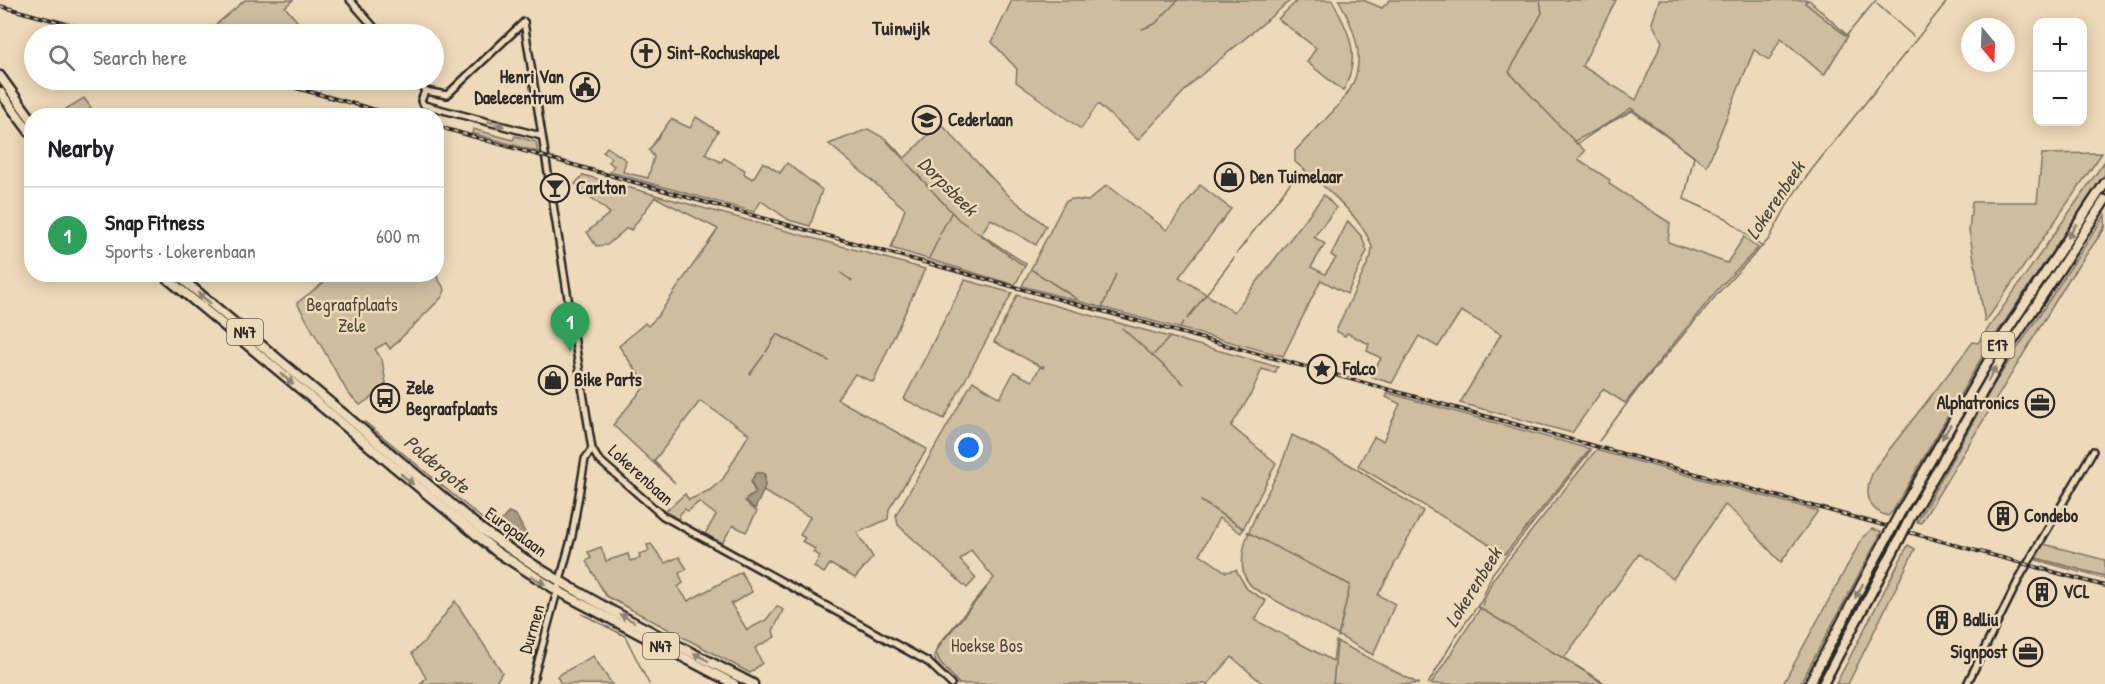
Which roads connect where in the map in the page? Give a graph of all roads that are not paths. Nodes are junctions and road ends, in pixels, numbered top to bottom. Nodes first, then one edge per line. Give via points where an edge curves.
1 (350, 0) edge
2 (371, 24) edge
3 (0, 76) edge
4 (425, 91) joint
5 (0, 92) edge
6 (447, 95) junction
7 (438, 108) edge
8 (24, 109) edge
9 (444, 110) joint
10 (24, 124) edge
11 (541, 136) junction
12 (2105, 183) edge
13 (2105, 200) edge
14 (172, 282) edge
15 (186, 282) edge
16 (592, 449) junction
17 (2093, 451) dead end
18 (559, 587) junction
19 (532, 684) edge
20 (734, 684) edge
21 (753, 684) edge
22 (951, 684) edge
23 (1809, 684) edge
24 (1823, 684) edge
25 (1967, 684) edge

1 - 2 street
3 - 8 highway
4 - 6 street
4 - 7 street via 422,103
5 - 10 highway
6 - 9 street
6 - 11 street, Lokerenbaan via 524,22
9 -> 11 street
11 - 16 street, Lokerenbaan
12 -> 23 highway, E17, bridge via 2000,341 1900,513
24 -> 13 highway, E17, bridge via 1911,516 2008,348
14 -> 18 highway, Europalaan / N47 via 473,534 519,568
18 -> 15 highway, Europalaan / N47 via 480,528
16 - 18 street, Durmen via 585,459
16 - 22 street, Lokerenbaan via 598,459 663,516 928,662
17 - 25 street via 2030,560
18 - 19 street, Durmen
18 - 20 highway, Europalaan / N47
21 -> 18 highway, Europalaan / N47

